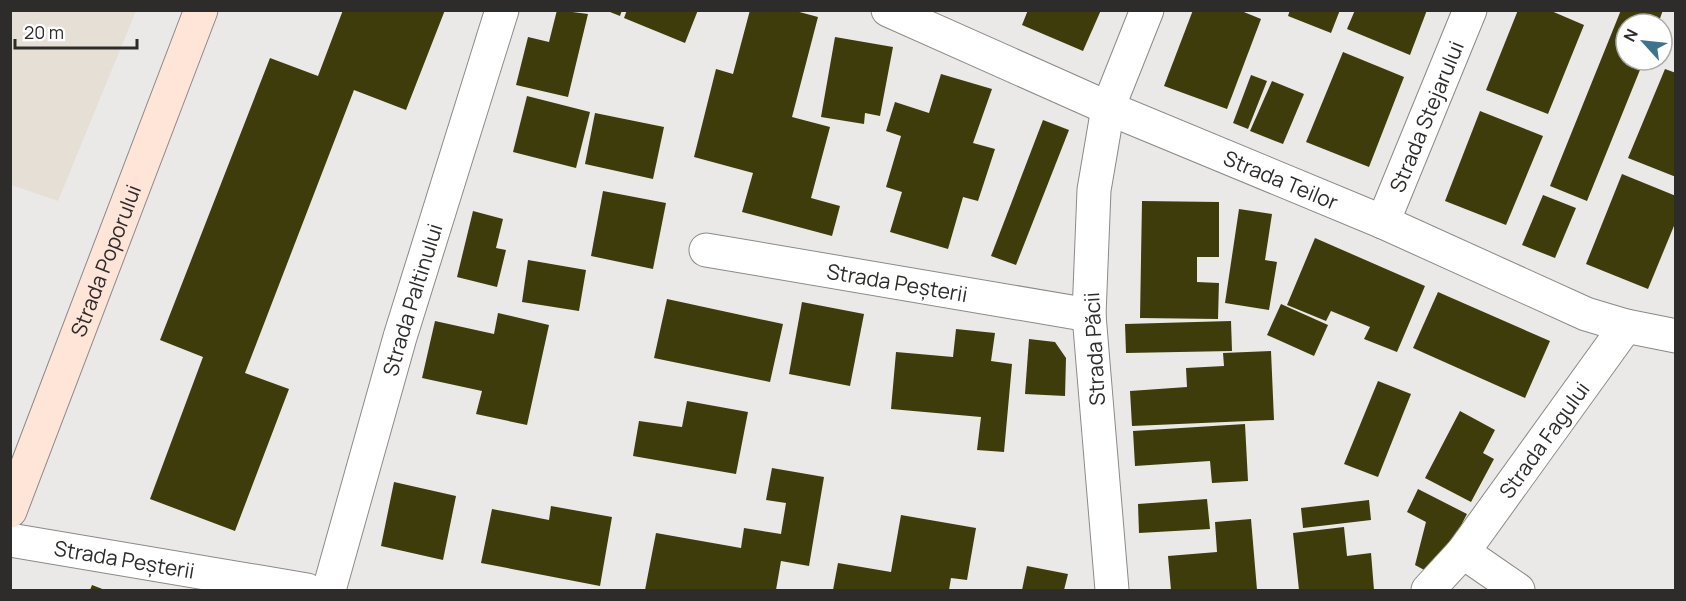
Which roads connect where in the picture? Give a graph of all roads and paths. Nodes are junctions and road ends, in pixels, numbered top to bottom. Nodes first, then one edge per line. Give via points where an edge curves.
1 (201, 10) edge
2 (502, 10) edge
3 (888, 10) edge
4 (1147, 10) edge
5 (1470, 10) edge
6 (1108, 108) junction
7 (1383, 222) junction
8 (706, 250) dead end
9 (1089, 315) junction
10 (1626, 326) junction
11 (1676, 336) edge
12 (10, 511) edge
13 (10, 540) edge
14 (1464, 552) junction
15 (307, 591) edge
16 (329, 591) edge
17 (1112, 591) edge
18 (1428, 591) edge
19 (1518, 591) edge

1 - 12 street, Strada Poporului
2 - 16 street, Strada Paltinului via 400,337
3 - 6 street, Strada Teilor
4 - 6 street, Strada Păcii
5 - 7 street, Strada Stejarului
6 - 7 street, Strada Teilor
6 - 9 street, Strada Păcii via 1094,190
7 - 10 street, Strada Teilor via 1586,314
8 - 9 street, Strada Peșterii
9 - 17 street, Strada Păcii
10 - 11 street, Strada Teilor
10 - 14 street, Strada Fagului
13 - 15 street, Strada Peșterii
14 - 18 street
14 - 19 street

